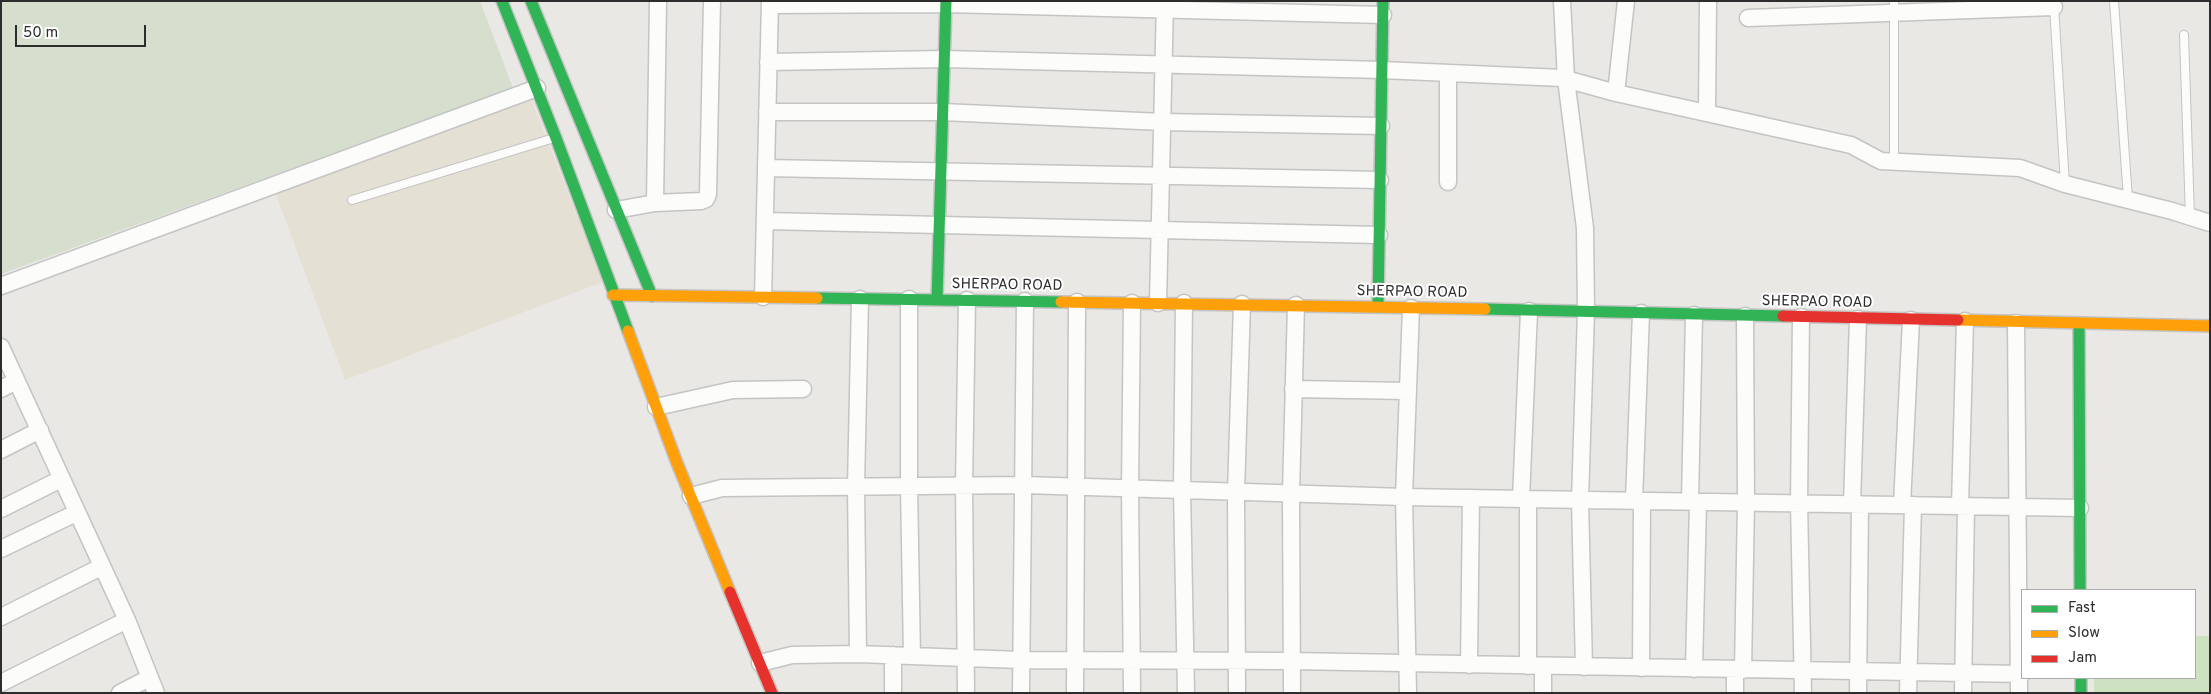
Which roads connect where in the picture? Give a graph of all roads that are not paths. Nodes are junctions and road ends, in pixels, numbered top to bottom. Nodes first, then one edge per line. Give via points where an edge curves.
1 (502, 1) edge
2 (531, 1) edge
3 (658, 1) edge
4 (712, 1) edge
5 (1562, 1) edge
6 (1626, 1) edge
7 (1708, 1) edge
8 (2114, 1) edge
9 (770, 3) edge
10 (946, 3) edge
11 (2054, 4) edge
12 (1165, 6) edge
13 (1895, 7) edge
14 (1383, 8) edge
15 (1748, 18) dead end
16 (2184, 35) dead end
17 (944, 59) junction
18 (768, 62) junction
19 (1164, 64) junction
20 (1382, 70) junction
21 (1448, 73) junction
22 (1566, 79) junction
23 (537, 88) junction
24 (1616, 93) junction
25 (767, 112) junction
26 (942, 112) junction
27 (1707, 113) junction
28 (1162, 122) junction
29 (1381, 126) junction
30 (556, 138) junction
31 (1894, 162) junction
32 (766, 168) junction
33 (940, 170) junction
34 (1161, 176) junction
35 (1380, 180) junction
36 (1448, 182) dead end
37 (2065, 184) junction
38 (352, 200) dead end
39 (2128, 200) junction
40 (655, 203) junction
41 (616, 210) junction
42 (2190, 217) junction
43 (765, 221) junction
44 (2210, 223) edge
45 (939, 224) junction
46 (1160, 229) junction
47 (1379, 236) junction
48 (1, 286) edge
49 (614, 295) junction
50 (652, 296) junction
51 (763, 297) junction
52 (860, 299) junction
53 (909, 299) junction
54 (937, 300) junction
55 (967, 300) junction
56 (1025, 301) junction
57 (1077, 302) junction
58 (1132, 303) junction
59 (1158, 303) junction
60 (1184, 304) junction
61 (1242, 304) junction
62 (1296, 305) junction
63 (1378, 307) junction
64 (1411, 308) junction
65 (1529, 311) junction
66 (1586, 312) junction
67 (1641, 314) junction
68 (1694, 315) junction
69 (1745, 316) junction
70 (1801, 317) junction
71 (1858, 319) junction
72 (1911, 320) junction
73 (1965, 321) junction
74 (2016, 323) junction
75 (2079, 324) junction
76 (2210, 326) edge
77 (1, 347) edge
78 (16, 381) junction
79 (1, 389) edge
80 (803, 389) dead end
81 (1294, 389) junction
82 (1408, 391) junction
83 (656, 407) junction
84 (40, 430) junction
85 (1, 450) edge
86 (61, 479) junction
87 (1024, 485) junction
88 (909, 486) junction
89 (964, 486) junction
90 (856, 487) junction
91 (1075, 487) junction
92 (1130, 489) junction
93 (1182, 490) junction
94 (1236, 492) junction
95 (1291, 493) junction
96 (691, 496) junction
97 (1404, 497) junction
98 (1471, 498) junction
99 (1525, 499) junction
100 (1580, 500) junction
101 (1638, 501) junction
102 (1694, 502) junction
103 (1746, 502) junction
104 (1800, 503) junction
105 (1856, 504) junction
106 (1908, 505) junction
107 (1963, 506) junction
108 (2017, 507) junction
109 (2080, 508) junction
110 (1, 510) edge
111 (76, 513) junction
112 (1, 549) edge
113 (101, 567) junction
114 (2080, 589) edge
115 (1, 617) edge
116 (127, 620) junction
117 (858, 654) junction
118 (893, 655) junction
119 (912, 656) junction
120 (966, 658) junction
121 (1020, 660) junction
122 (1076, 660) junction
123 (1132, 660) junction
124 (1187, 661) junction
125 (1236, 661) junction
126 (1291, 661) junction
127 (760, 663) junction
128 (1407, 664) junction
129 (1470, 665) junction
130 (1535, 666) junction
131 (1584, 667) junction
132 (1641, 668) junction
133 (1694, 669) junction
134 (1739, 670) junction
135 (1803, 671) junction
136 (1858, 671) junction
137 (1909, 672) junction
138 (1962, 673) junction
139 (2021, 674) edge
140 (2081, 679) edge
141 (1, 683) edge
142 (152, 685) edge
143 (1, 689) edge
144 (3, 693) edge
145 (120, 693) edge
146 (772, 693) edge
147 (893, 693) edge
148 (966, 693) edge
149 (1021, 693) edge
150 (1075, 693) edge
151 (1132, 693) edge
152 (1186, 693) edge
153 (1237, 693) edge
154 (1292, 693) edge
155 (1408, 693) edge
156 (1543, 693) edge
157 (1735, 693) edge
158 (1803, 693) edge
159 (1858, 693) edge
160 (1908, 693) edge
161 (1962, 693) edge
162 (2019, 693) edge
163 (2081, 693) edge

1 - 23 street
2 - 41 street
3 - 40 street
4 - 40 street via 708,194 700,201
5 - 22 street
6 - 24 street
7 - 27 street
8 - 39 lane
9 - 10 street
9 - 18 street
10 - 12 street
10 - 17 street
11 - 13 street
11 - 37 lane
12 - 14 street
12 - 19 street
13 - 15 street
13 - 31 lane
14 - 20 street
16 - 42 lane
17 - 18 street
17 - 19 street
17 - 26 street
18 - 25 street
19 - 20 street
19 - 28 street
20 - 21 street
20 - 29 street
21 - 22 street
21 - 36 street
22 - 24 street
22 - 66 street via 1585,228
23 - 30 street
23 - 48 street
24 - 27 street
25 - 26 street
25 - 32 street
26 - 28 street
26 - 33 street
27 - 31 street via 1851,145 1881,161
28 - 29 street
28 - 34 street
29 - 35 street
30 - 38 lane
30 - 49 street
31 - 37 street via 2020,168
32 - 33 street
32 - 43 street
33 - 34 street
33 - 45 street
34 - 35 street
34 - 46 street
35 - 47 street
37 - 39 street
39 - 42 street
40 - 41 street
41 - 50 street
42 - 44 street
43 - 45 street
43 - 51 street
45 - 46 street
45 - 54 street
46 - 47 street
46 - 59 street
47 - 63 street
49 - 50 street, SHERPAO ROAD
49 - 83 street
50 - 51 street, SHERPAO ROAD
51 - 52 street, SHERPAO ROAD
52 - 53 street, SHERPAO ROAD
52 - 90 street
53 - 54 street, SHERPAO ROAD
53 - 88 street
54 - 55 street, SHERPAO ROAD
55 - 56 street, SHERPAO ROAD
55 - 89 street
56 - 57 street, SHERPAO ROAD
56 - 87 street
57 - 58 street, SHERPAO ROAD
57 - 91 street
58 - 59 street, SHERPAO ROAD
58 - 92 street
59 - 60 street, SHERPAO ROAD
60 - 61 street, SHERPAO ROAD
60 - 93 street
61 - 62 street, SHERPAO ROAD
61 - 94 street
62 - 63 street, SHERPAO ROAD
62 - 81 street
63 - 64 street, SHERPAO ROAD
64 - 65 street, SHERPAO ROAD
64 - 82 street
65 - 66 street, SHERPAO ROAD
65 - 99 street
66 - 67 street, SHERPAO ROAD
66 - 100 street
67 - 68 street, SHERPAO ROAD
67 - 101 street
68 - 69 street, SHERPAO ROAD
68 - 102 street
69 - 70 street, SHERPAO ROAD
69 - 103 street
70 - 71 street, SHERPAO ROAD
70 - 104 street
71 - 72 street, SHERPAO ROAD
71 - 105 street
72 - 73 street, SHERPAO ROAD
72 - 106 street
73 - 74 street, SHERPAO ROAD
73 - 107 street
74 - 75 street, SHERPAO ROAD
74 - 108 street
75 - 76 street, SHERPAO ROAD
75 - 109 street
77 - 78 street
78 - 79 street
78 - 84 street
80 - 83 street via 734,390
81 - 82 street
81 - 95 street
82 - 97 street
83 - 96 street
84 - 85 street
84 - 86 street
86 - 110 street
86 - 111 street
87 - 89 street
87 - 91 street
87 - 121 street
88 - 89 street
88 - 90 street
88 - 119 street
89 - 120 street
90 - 96 street via 722,488
90 - 117 street
91 - 92 street
91 - 122 street
92 - 93 street
92 - 123 street
93 - 94 street
93 - 124 street
94 - 95 street
94 - 125 street
95 - 97 street
95 - 126 street
96 - 127 street
97 - 98 street
97 - 128 street
98 - 99 street
98 - 129 street
99 - 100 street
99 - 130 street
100 - 101 street
100 - 131 street
101 - 102 street
101 - 132 street
102 - 103 street
102 - 133 street
103 - 104 street
103 - 134 street
104 - 105 street
104 - 135 street
105 - 106 street
105 - 136 street
106 - 107 street
106 - 137 street
107 - 108 street
107 - 138 street
108 - 109 street
108 - 139 street
109 - 114 street
111 - 112 street
111 - 113 street
113 - 115 street
113 - 116 street
116 - 141 street
116 - 142 street
117 - 118 street
117 - 127 street via 792,655
118 - 119 street
118 - 147 street
119 - 120 street
120 - 121 street
120 - 148 street
121 - 122 street
121 - 149 street
122 - 123 street
122 - 150 street
123 - 124 street
123 - 151 street
124 - 125 street
124 - 152 street
125 - 126 street
125 - 153 street
126 - 128 street
126 - 154 street
127 - 146 street
128 - 129 street
128 - 155 street
129 - 130 street
130 - 131 street
130 - 156 street
131 - 132 street
132 - 133 street
133 - 134 street
134 - 135 street
134 - 157 street
135 - 136 street
135 - 158 street
136 - 137 street
136 - 159 street
137 - 138 street
137 - 160 street
138 - 139 street
138 - 161 street
139 - 162 street
140 - 163 street
142 - 145 street
143 - 144 street

